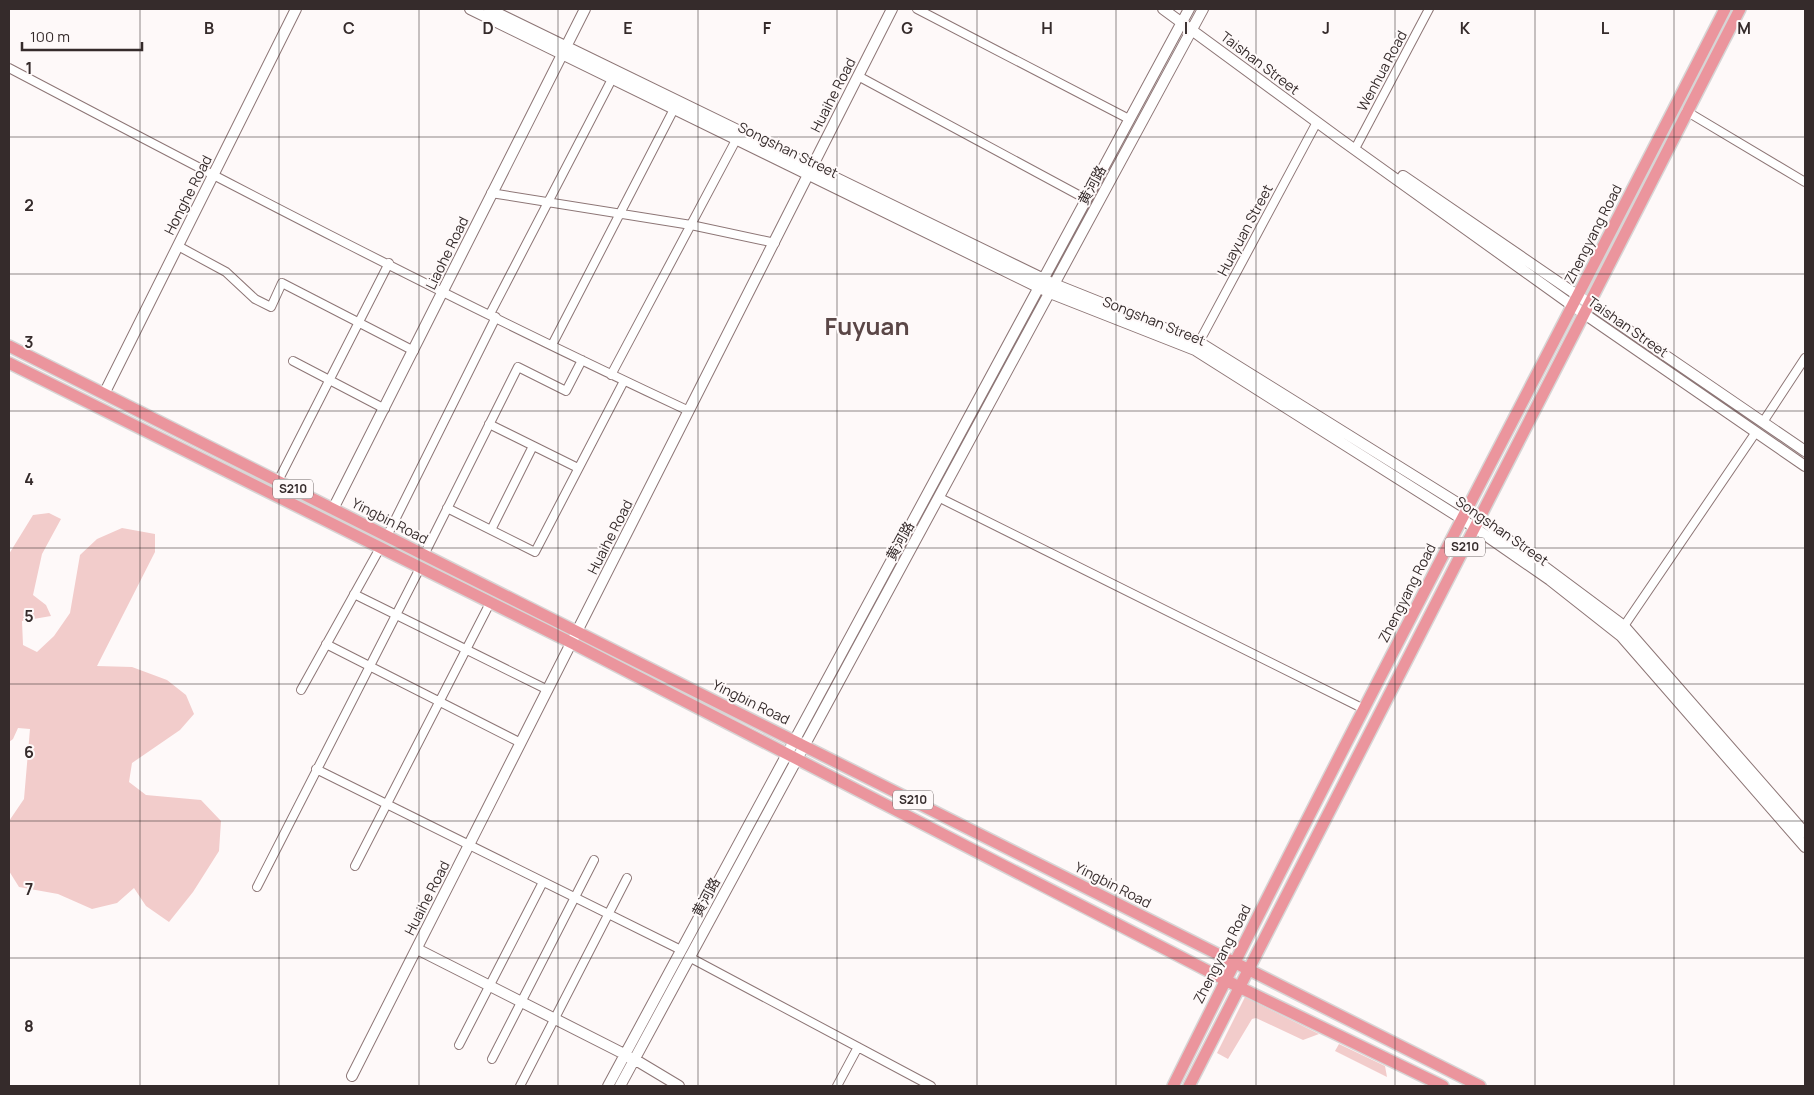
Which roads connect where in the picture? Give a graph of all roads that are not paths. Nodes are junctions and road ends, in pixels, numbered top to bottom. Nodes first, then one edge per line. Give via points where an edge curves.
1 (296, 9) edge
2 (470, 9) edge
3 (488, 9) edge
4 (585, 9) edge
5 (892, 9) edge
6 (917, 9) edge
7 (1163, 9) edge
8 (1189, 9) edge
9 (1203, 9) edge
10 (1429, 9) edge
11 (1725, 9) edge
12 (1740, 9) edge
13 (1182, 21) junction
14 (1192, 28) junction
15 (563, 50) junction
16 (9, 68) edge
17 (858, 76) junction
18 (612, 79) junction
19 (674, 110) junction
20 (1686, 111) junction
21 (1129, 119) junction
22 (1317, 122) junction
23 (1340, 139) junction
24 (736, 140) junction
25 (1357, 145) junction
26 (810, 171) junction
27 (214, 174) junction
28 (1805, 182) edge
29 (491, 194) junction
30 (1086, 199) junction
31 (549, 201) junction
32 (622, 213) junction
33 (691, 224) junction
34 (774, 243) junction
35 (178, 246) junction
36 (389, 263) junction
37 (1043, 278) junction
38 (1038, 288) junction
39 (1052, 288) junction
40 (443, 290) junction
41 (1576, 301) junction
42 (1590, 303) junction
43 (1584, 314) junction
44 (493, 316) junction
45 (360, 322) junction
46 (552, 345) junction
47 (9, 346) edge
48 (1197, 346) junction
49 (414, 351) junction
50 (1805, 358) edge
51 (582, 360) junction
52 (293, 361) dead end
53 (9, 363) edge
54 (611, 375) junction
55 (331, 380) junction
56 (624, 381) junction
57 (104, 394) junction
58 (385, 409) junction
59 (689, 411) junction
60 (1763, 422) junction
61 (489, 424) junction
62 (1756, 432) junction
63 (533, 446) junction
64 (1805, 451) edge
65 (1805, 466) edge
66 (578, 468) junction
67 (278, 481) junction
68 (940, 498) junction
69 (447, 508) junction
70 (333, 509) junction
71 (1465, 514) junction
72 (1477, 523) junction
73 (491, 530) junction
74 (387, 536) junction
75 (380, 548) junction
76 (424, 555) junction
77 (420, 568) junction
78 (354, 594) junction
79 (490, 603) junction
80 (396, 614) junction
81 (1624, 626) junction
82 (574, 638) junction
83 (326, 644) junction
84 (466, 651) junction
85 (369, 666) junction
86 (301, 690) dead end
87 (548, 690) junction
88 (440, 702) junction
89 (1364, 709) junction
90 (521, 743) junction
91 (799, 743) junction
92 (792, 756) junction
93 (316, 769) junction
94 (388, 805) junction
95 (1805, 833) edge
96 (470, 845) junction
97 (1805, 847) edge
98 (594, 860) dead end
99 (355, 866) dead end
100 (627, 878) dead end
101 (543, 882) junction
102 (257, 887) dead end
103 (575, 898) junction
104 (609, 914) junction
105 (417, 949) junction
106 (681, 950) junction
107 (690, 958) junction
108 (1234, 964) junction
109 (1248, 971) junction
110 (1225, 980) junction
111 (490, 986) junction
112 (1239, 987) junction
113 (521, 1001) junction
114 (554, 1018) junction
115 (459, 1045) dead end
116 (858, 1047) junction
117 (630, 1057) junction
118 (492, 1058) dead end
119 (352, 1076) dead end
120 (928, 1085) edge
121 (520, 1086) edge
122 (608, 1086) edge
123 (620, 1086) edge
124 (679, 1086) edge
125 (837, 1086) edge
126 (1173, 1086) edge
127 (1189, 1086) edge
128 (1443, 1086) edge
129 (1480, 1086) edge

1 - 27 main road, Honghe Road
2 - 15 main road, Songshan Street
3 - 15 main road, Songshan Street
4 - 15 main road, Liaohe Road
5 - 17 main road, Huaihe Road
6 - 21 street
7 - 13 main road, Taishan Street
8 - 13 main road, 黄河路
9 - 14 main road, 黄河路
10 - 25 street, Wenhua Road
11 - 41 main road, Zhengyang Road
12 - 20 main road, Zhengyang Road / S210
13 - 14 main road, Taishan Street
13 - 21 main road, 黄河路
14 - 22 main road, Taishan Street
14 - 39 main road, 黄河路
15 - 18 main road, Songshan Street
15 - 26 main road, Songshan Street
15 - 29 main road, Liaohe Road
16 - 27 street
17 - 26 main road, Huaihe Road
17 - 30 street
18 - 19 main road, Songshan Street
18 - 31 street
19 - 24 main road, Songshan Street
19 - 32 street
20 - 28 street
20 - 42 main road, Zhengyang Road / S210
21 - 30 main road, 黄河路
22 - 23 main road, Taishan Street
22 - 48 street, Huayuan Street
23 - 25 main road, Taishan Street
23 - 41 main road, Taishan Street
24 - 26 main road, Songshan Street
24 - 33 street
25 - 41 main road, Taishan Street
26 - 34 main road, Huaihe Road
26 - 37 main road, Songshan Street
26 - 38 main road, Songshan Street
27 - 35 main road, Honghe Road
27 - 36 street
29 - 31 street
29 - 40 main road, Liaohe Road
30 - 37 main road, 黄河路
31 - 32 street
31 - 44 street
32 - 33 street
32 - 46 street
33 - 34 street
33 - 54 street
34 - 59 main road, Huaihe Road
35 - 45 street via 226,272 255,299 271,307 282,283
35 - 57 main road, Honghe Road
36 - 40 street
36 - 45 street
37 - 38 main road, 黄河路
37 - 39 main road, Songshan Street
38 - 39 main road, Songshan Street
38 - 91 main road, 黄河路
39 - 48 main road, Songshan Street
39 - 68 main road, 黄河路
40 - 44 street
40 - 49 main road, Liaohe Road
41 - 42 main road, Taishan Street
41 - 43 main road, Taishan Street
41 - 71 main road, Zhengyang Road
42 - 43 main road, Zhengyang Road / S210
42 - 60 main road, Taishan Street
43 - 62 main road, Taishan Street
43 - 72 main road, Zhengyang Road / S210
44 - 46 street
44 - 74 street
45 - 49 street
45 - 55 street
46 - 51 street
47 - 57 main road, Yingbin Road / S210
48 - 71 main road, Songshan Street
49 - 58 main road, Liaohe Road
50 - 60 street
51 - 54 street
51 - 61 street via 566,391 518,367
52 - 55 street
53 - 75 main road, Yingbin Road / S210
54 - 56 street
55 - 58 street
55 - 67 street
56 - 59 street
56 - 66 street
57 - 67 main road, Yingbin Road / S210
58 - 70 main road, Liaohe Road
59 - 82 main road, Huaihe Road
60 - 64 main road, Taishan Street
61 - 63 street
61 - 69 street
62 - 65 main road, Taishan Street
62 - 81 street
63 - 66 street
63 - 73 street
66 - 73 street via 535,552
67 - 70 main road, Yingbin Road / S210
68 - 89 street
68 - 91 main road, 黄河路
69 - 73 street
69 - 76 street
70 - 74 main road, Yingbin Road / S210
71 - 72 main road, Songshan Street
71 - 89 main road, Zhengyang Road
72 - 81 main road, Songshan Street
72 - 97 main road, Songshan Street via 1621,636
72 - 109 main road, Zhengyang Road / S210
74 - 76 main road, Yingbin Road / S210
75 - 77 main road, Yingbin Road / S210
75 - 78 street
76 - 82 main road, Yingbin Road / S210
77 - 79 main road, Yingbin Road / S210
77 - 80 street
78 - 80 street
78 - 83 street
79 - 82 main road, Yingbin Road / S210
79 - 84 street
80 - 84 street
80 - 85 street
81 - 95 main road, Songshan Street
82 - 87 main road, Huaihe Road
82 - 91 main road, Yingbin Road / S210
82 - 92 main road, Yingbin Road / S210
83 - 85 street
83 - 86 street
84 - 87 street
84 - 88 street
85 - 88 street
85 - 93 street
87 - 90 main road, Huaihe Road
88 - 90 street
88 - 94 street
89 - 108 main road, Zhengyang Road
90 - 96 main road, Huaihe Road
91 - 92 main road, 黄河路
91 - 108 main road, Yingbin Road / S210
92 - 106 main road, 黄河路
92 - 107 main road, 黄河路
92 - 110 main road, Yingbin Road / S210
93 - 94 street
93 - 102 street
94 - 96 street
94 - 99 street
96 - 101 street
96 - 105 main road, Huaihe Road
98 - 103 street
100 - 104 street
101 - 103 street
101 - 111 street
103 - 104 street
103 - 113 street
104 - 106 street
104 - 114 street
105 - 111 main road
105 - 119 main road, Huaihe Road
106 - 117 main road, 黄河路
107 - 116 street
107 - 117 main road, 黄河路
108 - 109 main road, Yingbin Road / S210
108 - 110 main road, Zhengyang Road
109 - 112 main road, Zhengyang Road / S210
109 - 129 main road, Yingbin Road
110 - 112 main road, Yingbin Road / S210
110 - 126 main road, Zhengyang Road
111 - 113 main road
111 - 115 street
112 - 127 main road, Zhengyang Road / S210
112 - 128 main road, Yingbin Road
113 - 114 main road
113 - 118 street
114 - 117 main road
114 - 121 street
116 - 120 street
116 - 125 street
117 - 122 main road, 黄河路
117 - 123 main road, 黄河路
117 - 124 main road

